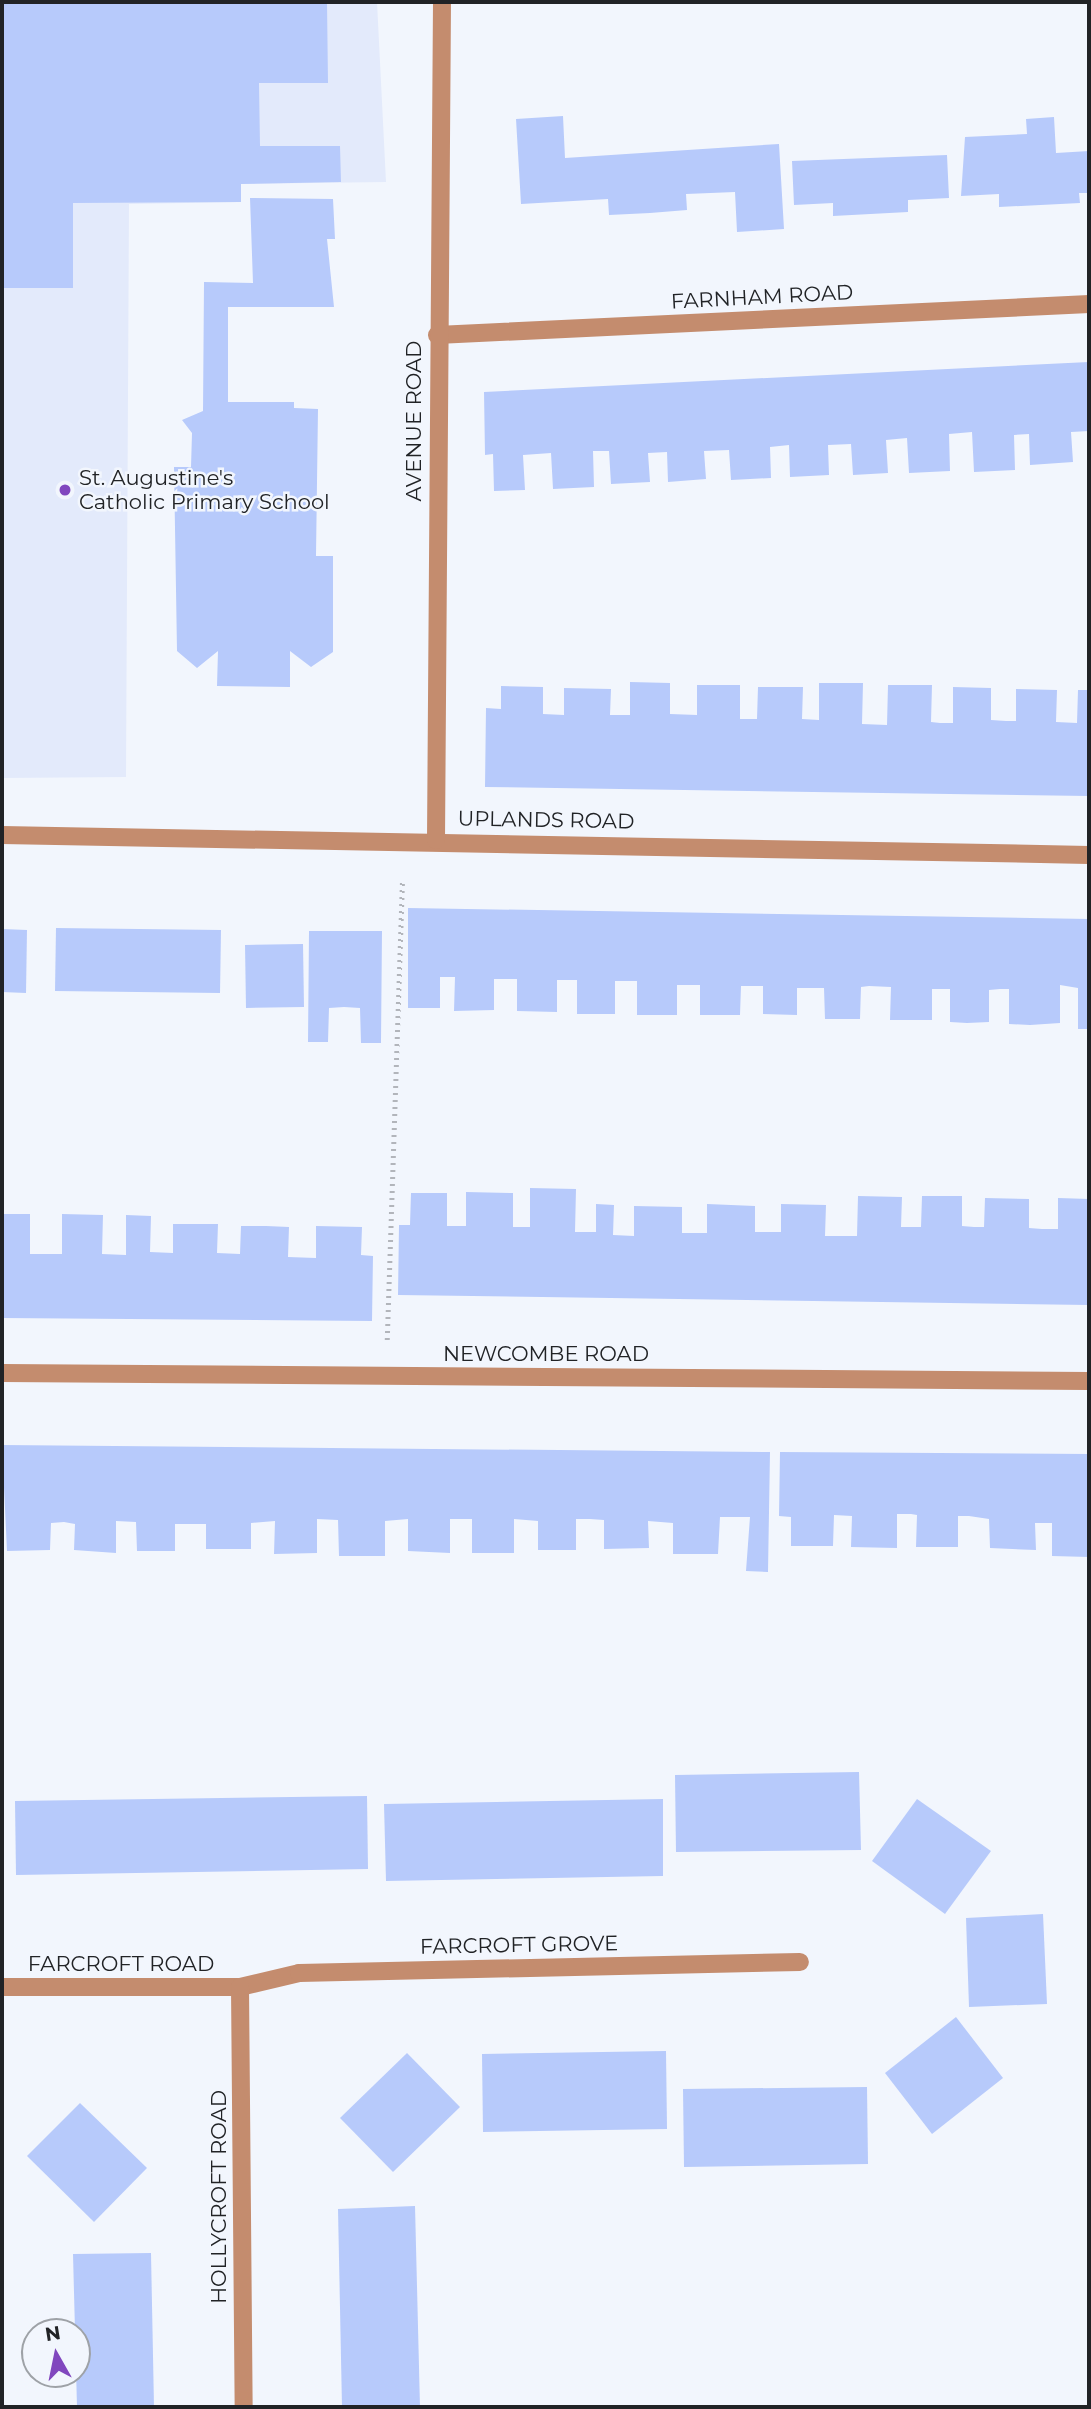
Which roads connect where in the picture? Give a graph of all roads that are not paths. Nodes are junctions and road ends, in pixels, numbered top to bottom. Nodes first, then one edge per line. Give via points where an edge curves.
1 (442, 2) edge
2 (1089, 304) edge
3 (437, 335) junction
4 (2, 835) edge
5 (436, 841) junction
6 (1089, 855) edge
7 (2, 1373) edge
8 (1089, 1381) edge
9 (800, 1962) dead end
10 (2, 1987) edge
11 (240, 1987) junction
12 (244, 2407) edge

1 - 3 street, AVENUE ROAD
2 - 3 street, FARNHAM ROAD
3 - 5 street, AVENUE ROAD
4 - 5 street, UPLANDS ROAD
5 - 6 street, UPLANDS ROAD
7 - 8 street, NEWCOMBE ROAD
9 - 11 street, FARCROFT GROVE via 299,1973
10 - 11 street, FARCROFT ROAD
11 - 12 street, HOLLYCROFT ROAD

